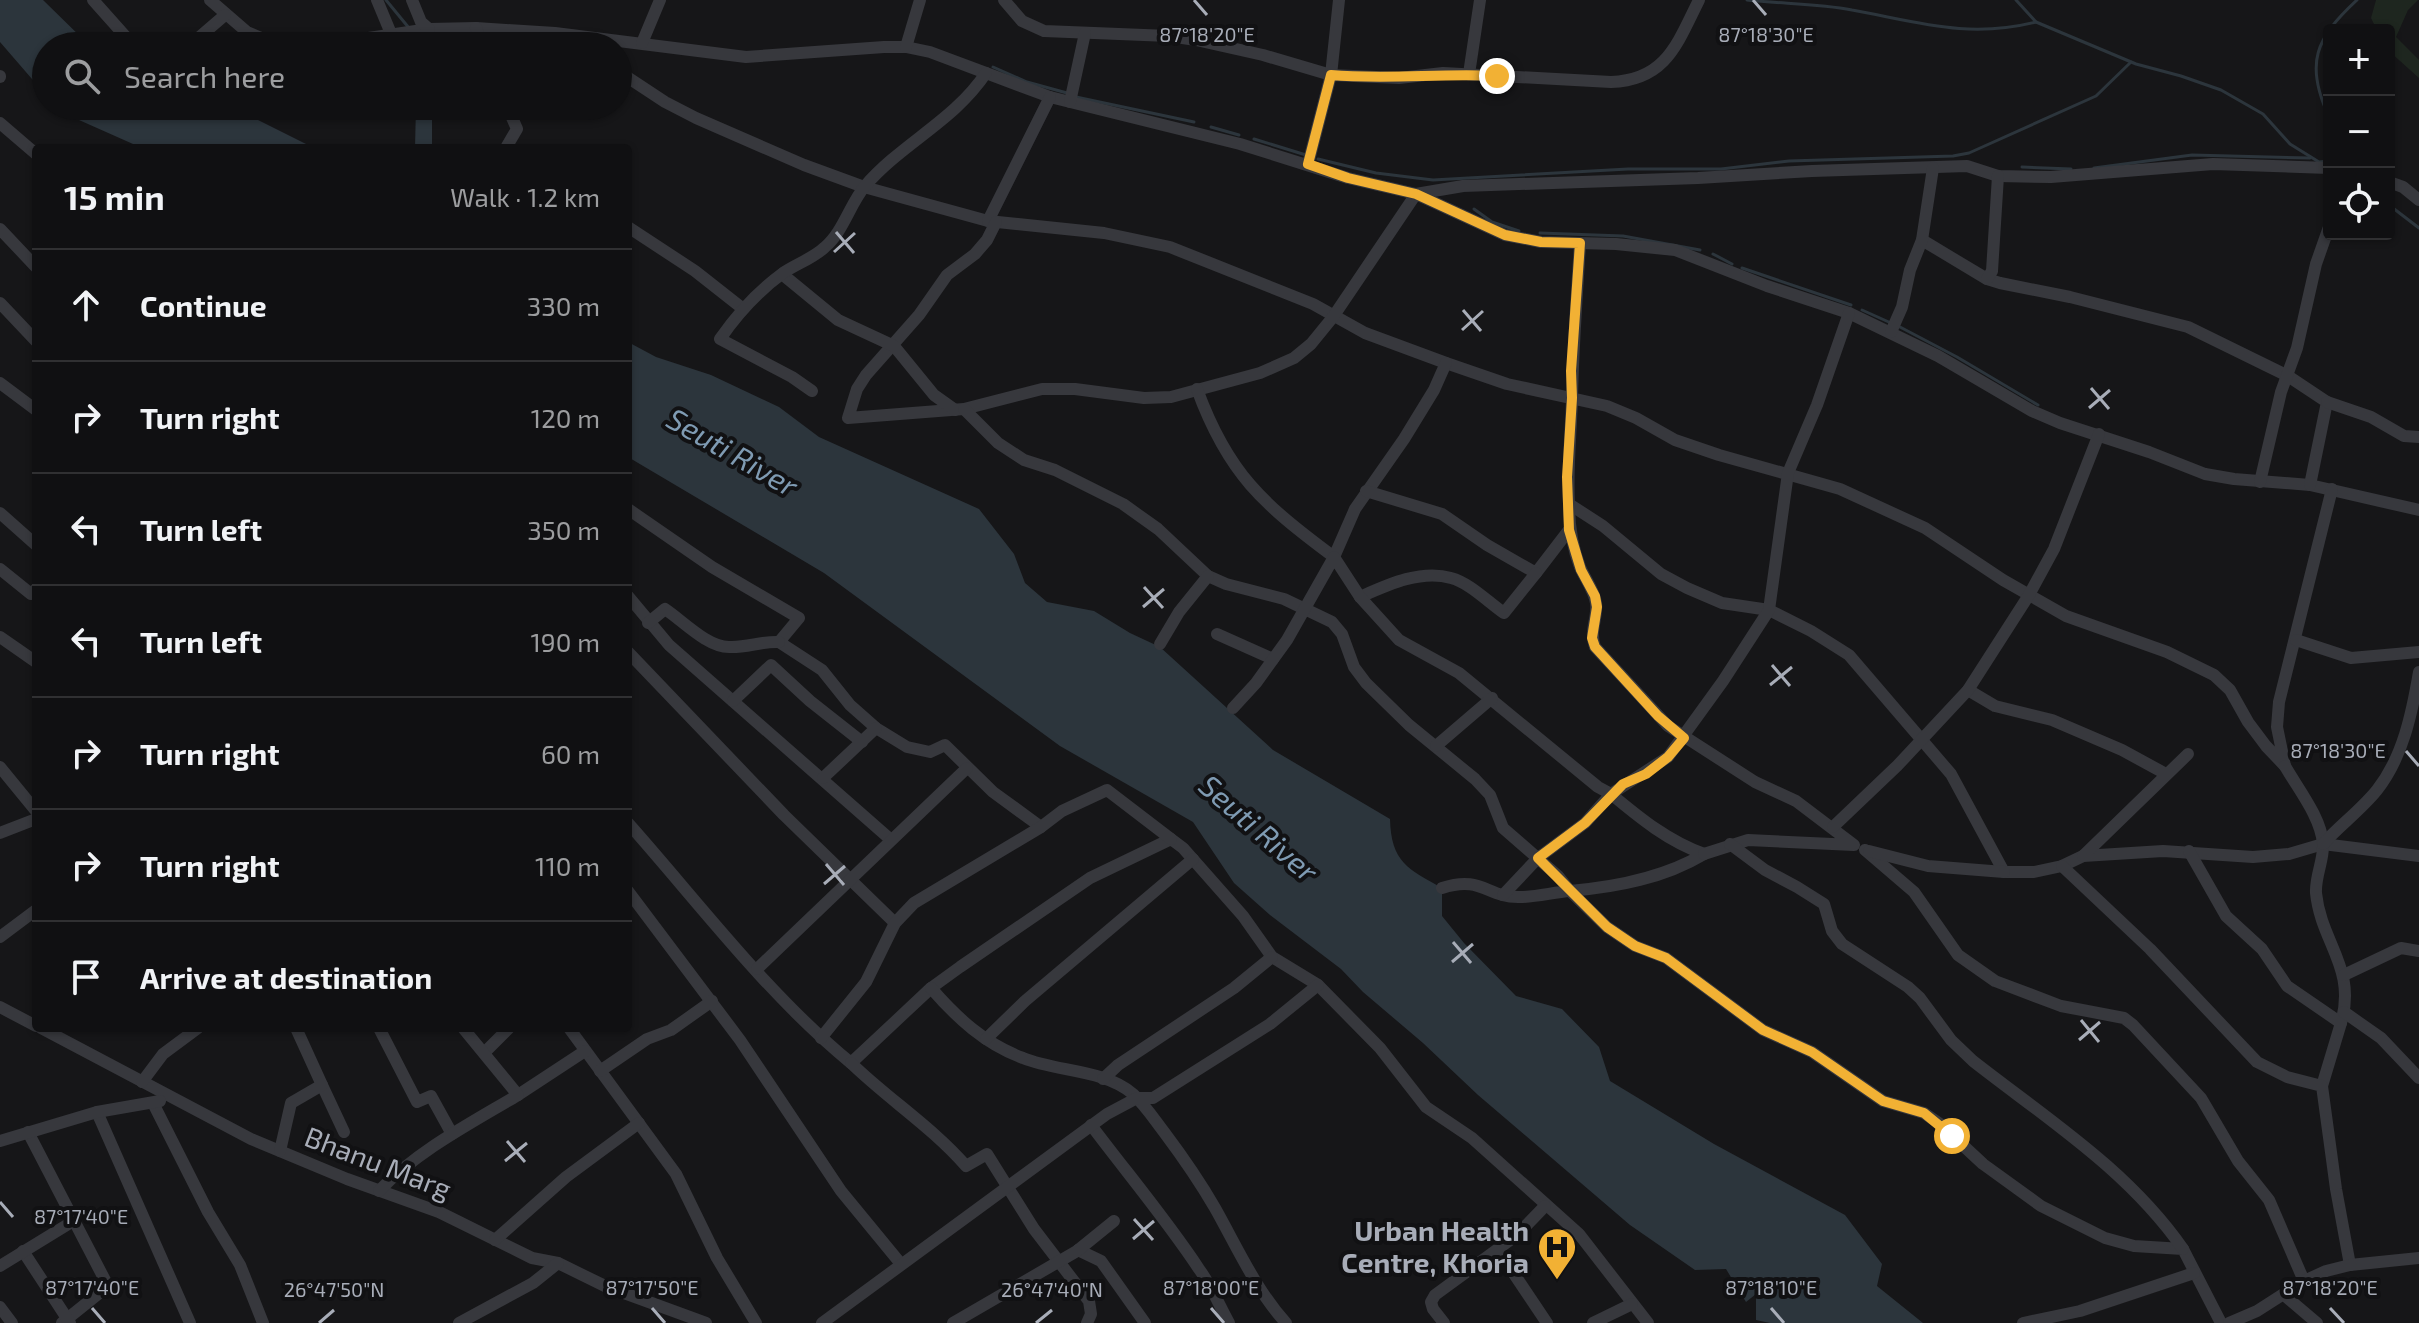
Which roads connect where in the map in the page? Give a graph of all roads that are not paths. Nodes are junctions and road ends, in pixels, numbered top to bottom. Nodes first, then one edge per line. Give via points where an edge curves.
1 (93, 0) edge
2 (210, 0) edge
3 (377, 0) edge
4 (412, 0) edge
5 (660, 0) edge
6 (920, 0) edge
7 (1004, 0) edge
8 (1339, 0) edge
9 (1480, 0) edge
10 (1699, 0) edge
11 (225, 15) junction
12 (476, 28) junction
13 (122, 32) edge
14 (205, 32) edge
15 (247, 32) edge
16 (390, 32) edge
17 (417, 32) joint
18 (478, 32) edge
19 (539, 32) edge
20 (1085, 33) junction
21 (632, 42) edge
22 (642, 43) junction
23 (906, 47) junction
24 (986, 73) junction
25 (1469, 74) junction
26 (1331, 75) junction
27 (632, 80) edge
28 (1050, 97) junction
29 (1070, 102) junction
30 (513, 120) edge
31 (0, 123) edge
32 (508, 144) edge
33 (32, 151) edge
34 (1308, 164) junction
35 (1933, 168) junction
36 (2323, 168) edge
37 (1998, 176) junction
38 (2395, 184) edge
39 (864, 187) junction
40 (1416, 194) junction
41 (2419, 200) edge
42 (992, 222) junction
43 (0, 229) edge
44 (632, 230) edge
45 (1922, 240) junction
46 (2324, 240) edge
47 (1580, 243) junction
48 (32, 263) edge
49 (782, 274) junction
50 (1987, 279) junction
51 (0, 303) edge
52 (742, 308) junction
53 (1849, 313) junction
54 (1333, 317) junction
55 (1891, 332) junction
56 (32, 337) edge
57 (894, 346) junction
58 (1446, 363) junction
59 (2288, 376) junction
60 (0, 383) edge
61 (1197, 389) junction
62 (812, 391) dead end
63 (1572, 398) junction
64 (2327, 402) junction
65 (32, 407) edge
66 (960, 409) junction
67 (2099, 434) junction
68 (2419, 437) edge
69 (1788, 473) junction
70 (2260, 482) junction
71 (2310, 485) junction
72 (2332, 489) junction
73 (1366, 491) junction
74 (1569, 504) junction
75 (2419, 510) edge
76 (632, 512) edge
77 (0, 513) edge
78 (1569, 530) junction
79 (32, 541) edge
80 (1334, 557) junction
81 (0, 569) edge
82 (1536, 573) junction
83 (1208, 576) junction
84 (32, 593) edge
85 (2029, 595) junction
86 (1360, 597) junction
87 (632, 601) edge
88 (1306, 607) junction
89 (1769, 610) junction
90 (648, 623) junction
91 (1217, 634) dead end
92 (0, 637) edge
93 (2296, 640) junction
94 (779, 642) junction
95 (1160, 644) dead end
96 (2419, 652) edge
97 (632, 656) edge
98 (32, 659) edge
99 (1273, 659) junction
100 (2419, 672) edge
101 (1968, 690) junction
102 (1492, 698) junction
103 (733, 701) junction
104 (1233, 708) dead end
105 (876, 728) junction
106 (1684, 738) junction
107 (1922, 739) junction
108 (862, 742) junction
109 (1436, 746) junction
110 (2188, 754) dead end
111 (2285, 766) junction
112 (0, 767) edge
113 (967, 768) junction
114 (2166, 774) junction
115 (823, 778) junction
116 (1611, 794) junction
117 (32, 806) edge
118 (32, 821) edge
119 (1041, 827) junction
120 (1833, 827) junction
121 (632, 828) edge
122 (0, 833) edge
123 (890, 839) junction
124 (1171, 839) junction
125 (1730, 844) junction
126 (2323, 844) junction
127 (1860, 848) junction
128 (2189, 851) junction
129 (1704, 854) junction
130 (2083, 856) junction
131 (2419, 856) edge
132 (1538, 858) junction
133 (1193, 859) junction
134 (2062, 866) junction
135 (2004, 872) junction
136 (851, 878) junction
137 (1442, 888) dead end
138 (1570, 891) junction
139 (1503, 895) junction
140 (632, 896) edge
141 (32, 913) edge
142 (895, 923) junction
143 (0, 937) edge
144 (2419, 951) edge
145 (1272, 957) junction
146 (757, 969) junction
147 (2344, 975) junction
148 (1318, 985) junction
149 (931, 988) junction
150 (712, 1001) junction
151 (0, 1007) edge
152 (2342, 1018) junction
153 (32, 1024) edge
154 (47, 1032) edge
155 (191, 1032) edge
156 (298, 1032) edge
157 (381, 1032) edge
158 (466, 1032) edge
159 (505, 1032) edge
160 (572, 1032) edge
161 (821, 1038) junction
162 (986, 1039) junction
163 (585, 1051) junction
164 (484, 1053) junction
165 (851, 1063) junction
166 (600, 1071) junction
167 (2419, 1078) edge
168 (1103, 1079) junction
169 (142, 1082) junction
170 (322, 1085) junction
171 (2322, 1086) junction
172 (518, 1095) junction
173 (172, 1097) junction
174 (1137, 1098) junction
175 (153, 1103) junction
176 (97, 1112) junction
177 (639, 1123) junction
178 (1091, 1125) junction
179 (28, 1132) junction
180 (344, 1132) dead end
181 (452, 1134) junction
182 (0, 1141) edge
183 (280, 1151) junction
184 (1007, 1189) junction
185 (379, 1191) junction
186 (1545, 1206) junction
187 (75, 1220) junction
188 (1114, 1221) dead end
189 (495, 1240) junction
190 (2183, 1249) junction
191 (1078, 1250) junction
192 (1498, 1250) junction
193 (23, 1251) junction
194 (2419, 1258) edge
195 (1060, 1261) junction
196 (558, 1263) junction
197 (901, 1264) junction
198 (2350, 1265) junction
199 (0, 1266) edge
200 (2194, 1273) junction
201 (2304, 1281) junction
202 (2284, 1295) junction
203 (1632, 1304) junction
204 (0, 1307) edge
205 (673, 1318) edge
206 (67, 1322) edge
207 (12, 1323) edge
208 (190, 1323) edge
209 (263, 1323) edge
210 (459, 1323) edge
211 (706, 1323) edge
212 (756, 1323) edge
213 (822, 1323) edge
214 (953, 1323) edge
215 (1087, 1323) edge
216 (1145, 1323) edge
217 (1229, 1323) edge
218 (1286, 1323) edge
219 (1444, 1323) edge
220 (1547, 1323) edge
221 (1593, 1323) edge
222 (1648, 1323) edge
223 (2023, 1323) edge
224 (2221, 1323) edge
225 (2229, 1323) edge
226 (2317, 1323) edge

1 - 13 street
2 - 11 street
3 - 16 street
4 - 17 street via 421,22
5 - 22 street
6 - 23 street
7 - 20 street via 1032,27
8 - 26 street
9 - 25 street
10 - 25 street via 1663,64 1628,81
11 - 14 street
11 - 15 street
12 - 17 street
12 - 18 street
12 - 19 street
20 - 26 street via 1196,40
20 - 29 street
21 - 22 street
22 - 23 street via 746,57
23 - 24 street
24 - 28 street
24 - 39 street via 956,110
25 - 26 street
26 - 34 street
27 - 39 street via 696,118
28 - 29 street
28 - 42 street
29 - 34 street
30 - 32 street via 517,129
31 - 33 street
34 - 40 street
35 - 37 street via 1967,166
35 - 40 street via 1463,186
35 - 45 street
36 - 37 street via 2213,164
37 - 50 street via 1992,271
38 - 41 street
39 - 42 street
39 - 49 street via 824,249
40 - 47 street via 1505,235
40 - 54 street
42 - 54 street via 1104,233 1170,247 1313,304
42 - 57 street via 987,240 947,275
43 - 48 street
44 - 52 street
45 - 50 street
45 - 55 street
46 - 59 street
47 - 53 street via 1675,250
47 - 63 street
49 - 52 street
49 - 57 street via 838,320
50 - 59 street via 2188,327
51 - 56 street
52 - 62 street via 720,339
53 - 55 street
53 - 69 street
54 - 58 street
54 - 61 street via 1294,358
55 - 67 street via 2032,411
57 - 66 street via 934,395
57 - 66 street via 857,389 848,418
58 - 63 street
58 - 73 street via 1404,439
59 - 64 street
59 - 70 street
60 - 65 street
61 - 66 street via 1144,398 1042,389
61 - 80 street via 1232,464 1249,487
63 - 69 street via 1607,406 1675,440
63 - 74 street
64 - 68 street via 2371,417 2404,436
64 - 71 street
66 - 83 street via 1024,460 1123,504
67 - 70 street via 2205,474
67 - 85 street via 2061,534
69 - 85 street via 1840,489 1925,528
69 - 89 street
70 - 71 street
71 - 72 street
72 - 75 street
72 - 93 street
73 - 80 street
73 - 82 street via 1442,514
74 - 78 street
74 - 89 street via 1687,588 1722,603
76 - 94 street via 799,618
77 - 79 street
78 - 82 street
78 - 106 street via 1595,596 1595,647
80 - 86 street
80 - 88 street
81 - 84 street
82 - 86 street via 1504,613 1451,578 1394,582
83 - 88 street
83 - 95 street
85 - 101 street
85 - 111 street via 2066,616 2214,675
86 - 102 street via 1399,640
87 - 90 street
88 - 99 street
88 - 109 street via 1332,622 1366,683
89 - 106 street
89 - 107 street via 1849,655
90 - 94 street via 665,609 716,645
90 - 103 street
91 - 99 street
92 - 98 street
93 - 96 street via 2351,658
93 - 111 street via 2279,702 2277,727
94 - 105 street via 822,670
97 - 136 street
99 - 104 street
100 - 126 street via 2411,719 2392,767 2367,802
101 - 107 street
101 - 114 street via 1995,706 2052,720
102 - 109 street
102 - 116 street
103 - 108 street via 771,665
103 - 115 street
105 - 108 street
105 - 113 street via 907,747 930,752 945,745
106 - 116 street via 1668,757
106 - 120 street
107 - 120 street
107 - 135 street via 1958,785
108 - 115 street
109 - 132 street via 1483,787 1503,828
110 - 114 street
111 - 126 street
112 - 117 street
113 - 119 street
113 - 123 street
114 - 130 street
115 - 123 street
116 - 129 street via 1669,839
116 - 132 street via 1585,823
118 - 122 street
119 - 124 street via 1107,790
119 - 142 street via 914,903
120 - 127 street
121 - 146 street
123 - 136 street
124 - 133 street
124 - 149 street via 1090,878
125 - 127 street via 1748,840
125 - 129 street
125 - 190 street via 1824,904 1842,944 1908,987 1973,1061 2120,1175
126 - 128 street via 2253,857
126 - 131 street
126 - 147 street via 2317,901
127 - 135 street via 1928,866
127 - 201 street via 1914,892 1958,955 1995,981 2133,1025 2201,1098 2238,1161 2269,1200
128 - 130 street
128 - 152 street via 2226,916 2262,949 2287,986
129 - 138 street via 1679,869
130 - 134 street
132 - 138 street
132 - 139 street
133 - 145 street
133 - 162 street
134 - 135 street
134 - 171 street via 2257,1062
136 - 142 street
136 - 146 street
137 - 139 street via 1476,883
138 - 139 street
138 - 190 street via 1607,927 1666,958 1763,1030 1812,1052 1883,1101 1924,1113 2041,1206 2105,1238
140 - 150 street
141 - 143 street
142 - 161 street via 866,982
144 - 147 street via 2401,948
145 - 148 street
145 - 168 street
146 - 161 street
147 - 152 street
148 - 174 street via 1270,1024 1186,1078 1153,1098
148 - 186 street via 1380,1048 1426,1107 1472,1138
149 - 162 street
149 - 165 street
150 - 166 street
150 - 197 street via 841,1191
151 - 153 street, Bhanu Marg
152 - 167 street via 2381,1038
152 - 171 street
154 - 169 street, Bhanu Marg
155 - 169 street via 163,1054
156 - 170 street
157 - 181 street via 417,1102 431,1096
158 - 164 street
159 - 164 street
160 - 163 street
161 - 165 street
162 - 168 street via 1023,1058
163 - 166 street
163 - 172 street
164 - 172 street
165 - 184 street via 946,1142 966,1166 987,1154
166 - 177 street
168 - 174 street
169 - 173 street, Bhanu Marg
170 - 180 street
170 - 183 street via 291,1103
171 - 198 street
172 - 181 street
173 - 175 street
173 - 183 street, Bhanu Marg
174 - 178 street
174 - 218 street via 1179,1152
175 - 176 street
175 - 209 street via 240,1265
176 - 179 street
176 - 208 street
177 - 189 street via 566,1177
177 - 212 street via 676,1174
178 - 184 street
178 - 217 street via 1179,1238
179 - 182 street
179 - 187 street
181 - 185 street
183 - 185 street, Bhanu Marg
184 - 195 street
184 - 197 street
185 - 189 street, Bhanu Marg via 439,1212
186 - 192 street
186 - 203 street via 1579,1234
187 - 193 street
187 - 206 street via 108,1286
188 - 191 street
189 - 196 street, Bhanu Marg via 532,1258
190 - 200 street
191 - 195 street
191 - 216 street via 1101,1261
192 - 219 street via 1435,1295 1433,1309
192 - 220 street
193 - 199 street
193 - 206 street
194 - 198 street
195 - 214 street
195 - 215 street via 1089,1301
196 - 205 street, Bhanu Marg
196 - 210 street via 533,1283
197 - 213 street
198 - 201 street
200 - 223 street via 2092,1308
200 - 224 street
201 - 202 street
202 - 225 street
202 - 226 street
203 - 221 street
203 - 222 street
204 - 207 street
205 - 211 street, Bhanu Marg

